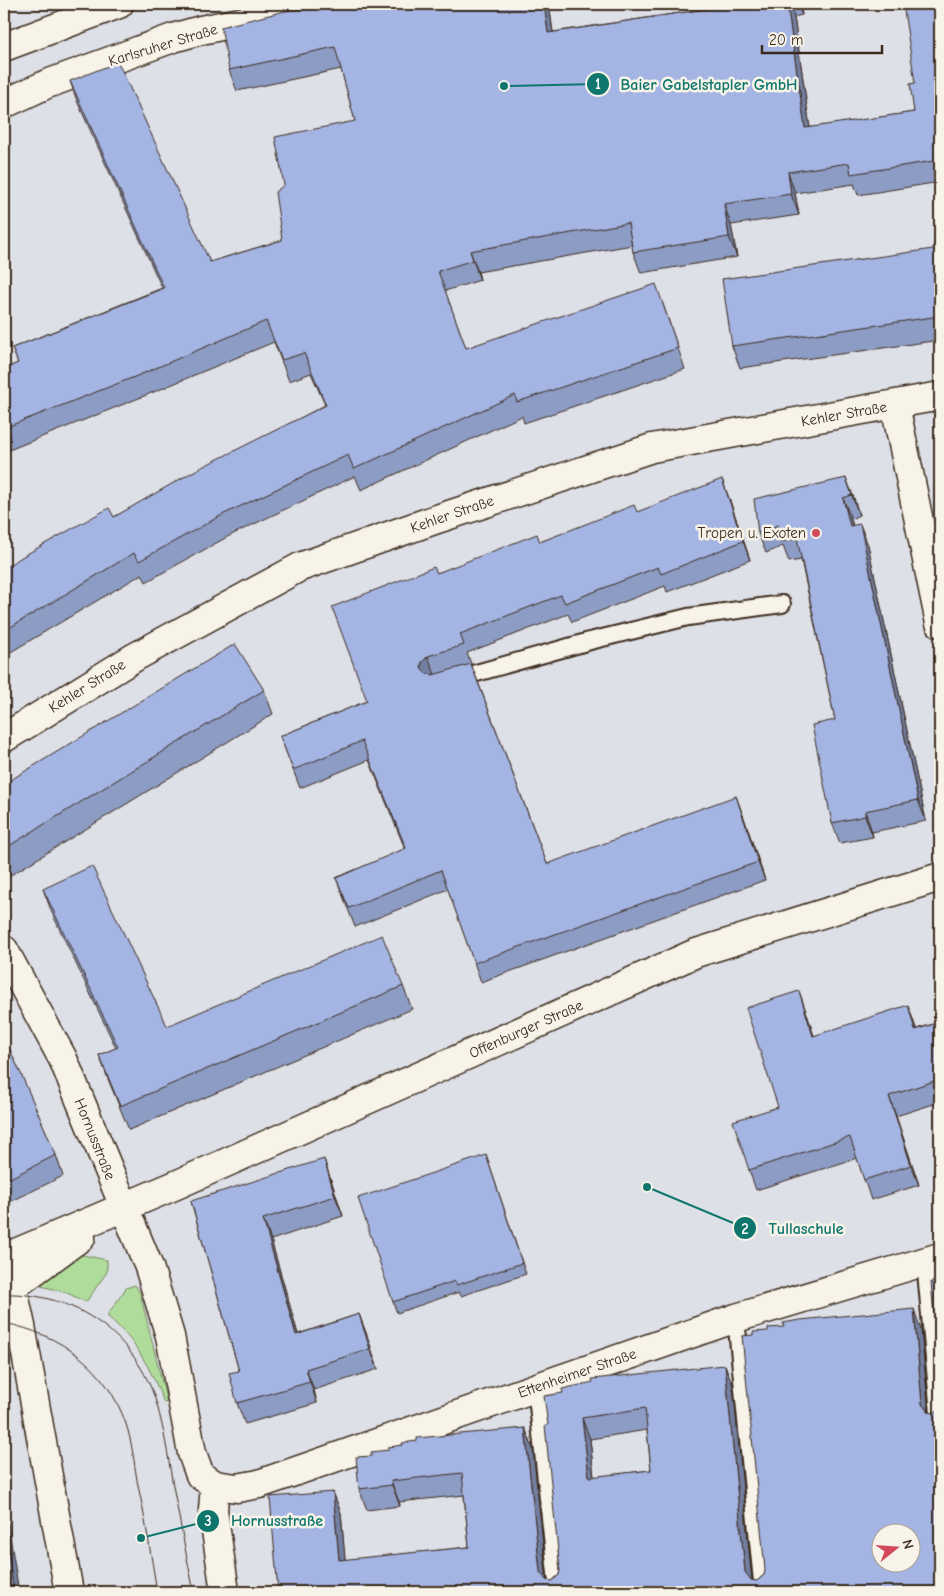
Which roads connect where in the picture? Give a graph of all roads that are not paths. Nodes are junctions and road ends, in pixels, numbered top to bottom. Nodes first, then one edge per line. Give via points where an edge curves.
1 (119, 4) edge
2 (329, 4) edge
3 (4, 47) edge
4 (4, 104) edge
5 (940, 396) edge
6 (895, 405) junction
7 (782, 604) dead end
8 (940, 623) edge
9 (438, 684) edge
10 (4, 738) edge
11 (940, 877) edge
12 (4, 950) edge
13 (123, 1207) junction
14 (5, 1258) edge
15 (933, 1259) edge
16 (8, 1290) edge
17 (736, 1318) junction
18 (536, 1387) junction
19 (940, 1424) edge
20 (215, 1485) junction
21 (69, 1592) edge
22 (225, 1592) edge
23 (558, 1592) edge
24 (764, 1592) edge

1 - 3 main road
2 - 4 main road, Karlsruher Straße via 173,38 47,84
5 - 6 main road, Kehler Straße
6 - 8 main road
6 - 10 main road, Kehler Straße via 652,448 300,567 134,657
7 - 9 lane via 688,617
11 - 13 main road, Offenburger Straße via 696,954
12 - 13 main road, Hornusstraße via 63,1059
13 - 14 main road, Offenburger Straße
13 - 16 main road, Offenburger Straße
13 - 20 main road, Hornusstraße via 149,1267 165,1319 192,1454 200,1475
14 - 16 main road
15 - 17 main road, Ettenheimer Straße
15 - 19 lane
16 - 21 main road
17 - 18 main road, Ettenheimer Straße
17 - 24 lane
18 - 20 main road, Ettenheimer Straße via 259,1484 237,1488
18 - 23 lane
20 - 22 main road via 213,1510

